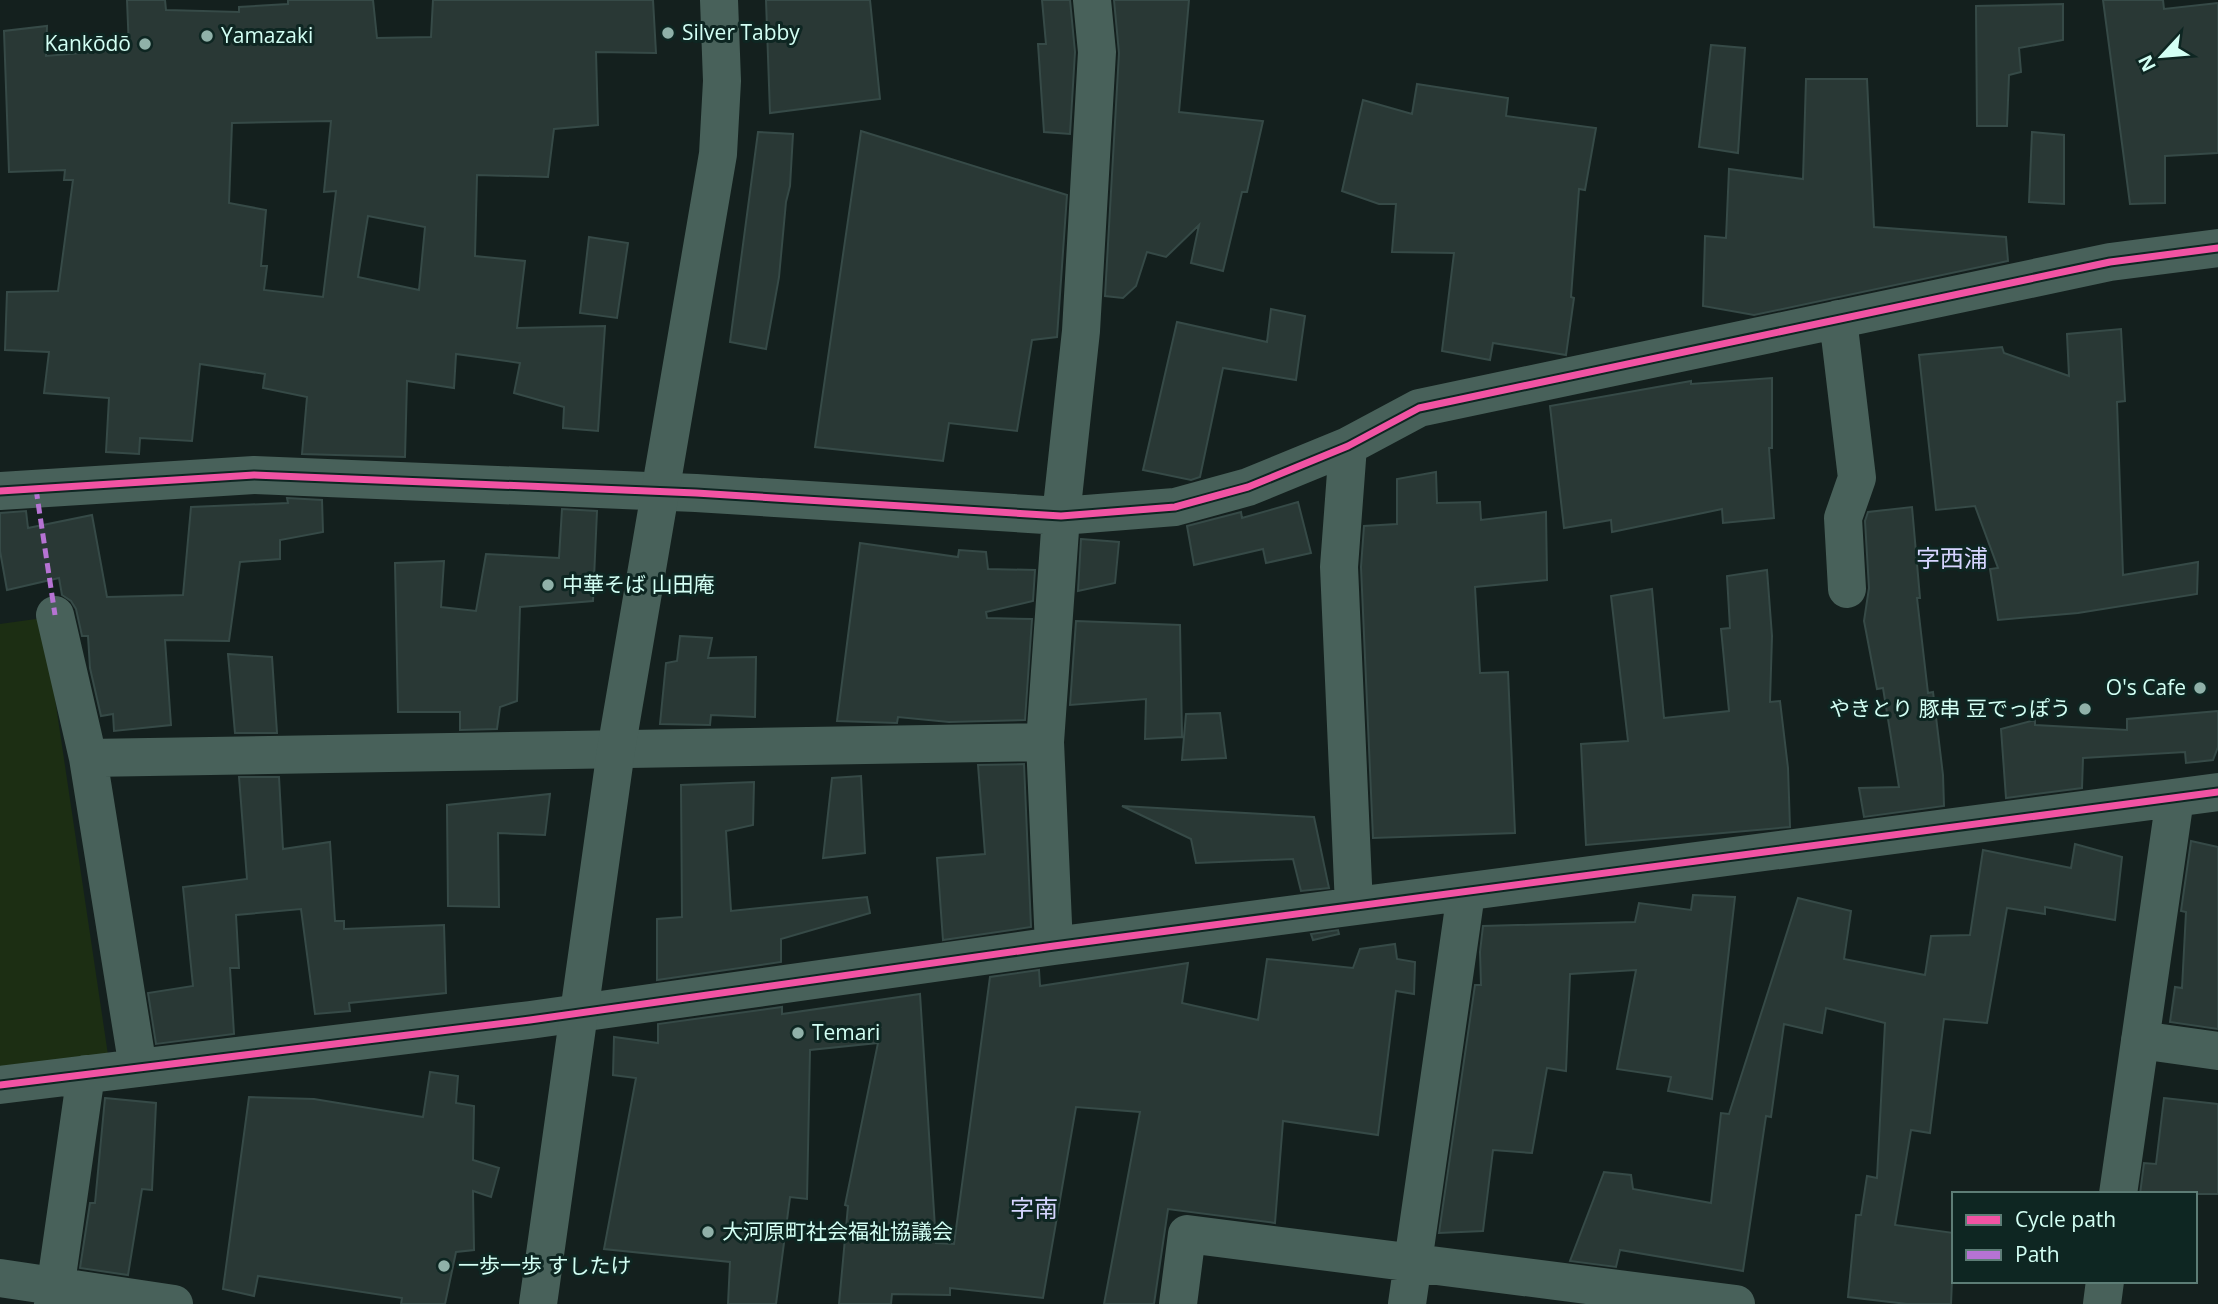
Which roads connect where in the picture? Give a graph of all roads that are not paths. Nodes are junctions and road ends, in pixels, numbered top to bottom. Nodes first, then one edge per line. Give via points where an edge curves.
1 (719, 0) edge
2 (1092, 0) edge
3 (2218, 248) edge
4 (1838, 319) junction
5 (1348, 446) junction
6 (0, 491) edge
7 (661, 492) junction
8 (1061, 516) junction
9 (1847, 589) dead end
10 (55, 615) dead end
11 (1045, 742) junction
12 (616, 750) junction
13 (88, 758) junction
14 (2218, 792) edge
15 (2175, 798) junction
16 (1466, 893) junction
17 (1353, 906) junction
18 (1055, 946) junction
19 (577, 1013) junction
20 (2140, 1040) junction
21 (2218, 1051) edge
22 (138, 1068) junction
23 (86, 1074) junction
24 (0, 1085) edge
25 (2118, 1192) edge
26 (1413, 1263) junction
27 (0, 1278) edge
28 (2105, 1283) edge
29 (55, 1295) edge
30 (174, 1304) edge
31 (538, 1304) edge
32 (1178, 1304) edge
33 (1407, 1304) edge
34 (1736, 1304) edge
35 (2102, 1304) edge

1 - 7 street via 722,82 718,154
2 - 8 street via 1097,52 1081,331
3 - 4 street via 2110,262
4 - 5 street via 1419,408
4 - 9 street via 1857,478 1843,519
5 - 8 street via 1248,487 1175,507
5 - 17 street via 1339,567
6 - 7 street via 254,475
7 - 8 street
7 - 12 street
8 - 11 street
10 - 13 street
11 - 12 street
11 - 18 street
12 - 13 street
12 - 19 street
13 - 22 street
14 - 15 street
15 - 16 street
15 - 20 street
16 - 17 street
16 - 26 street
17 - 18 street
18 - 19 street
19 - 22 street
19 - 31 street
20 - 21 street
20 - 25 street
22 - 23 street
23 - 24 street
23 - 29 street
26 - 32 street via 1187,1234
26 - 33 street
26 - 34 street
27 - 29 street
28 - 35 street
29 - 30 street

